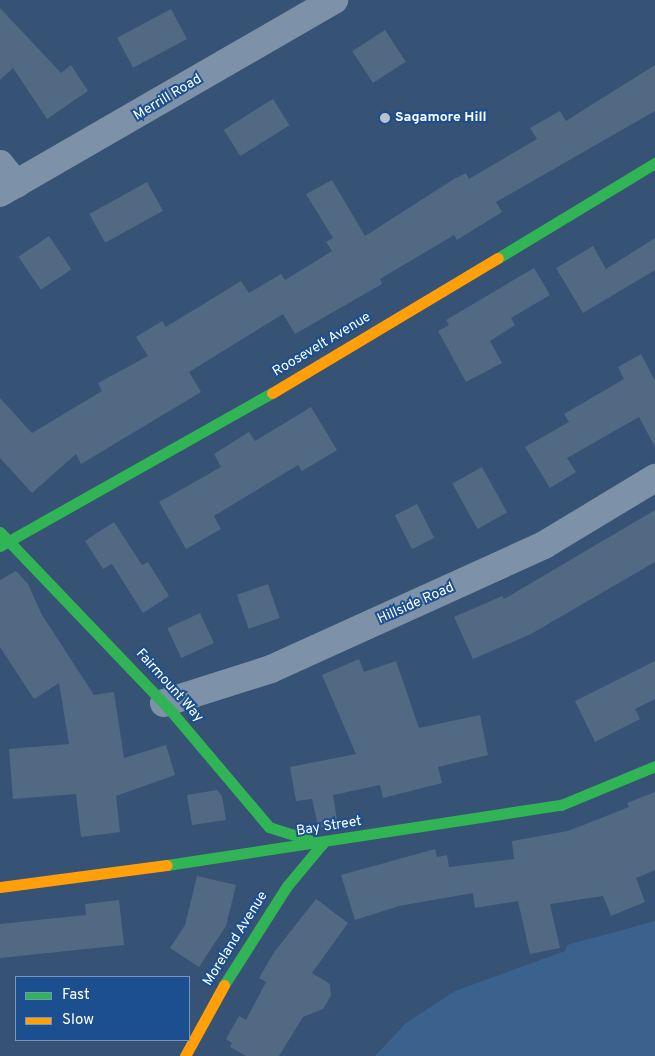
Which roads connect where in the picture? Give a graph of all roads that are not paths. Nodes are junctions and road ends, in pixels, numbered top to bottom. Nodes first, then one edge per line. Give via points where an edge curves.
1 (334, 0) edge
2 (655, 163) edge
3 (5, 180) edge
4 (655, 478) edge
5 (3, 539) edge
6 (164, 703) junction
7 (655, 766) edge
8 (322, 844) junction
9 (0, 887) edge
10 (185, 1056) edge

1 - 3 street, Merrill Road
2 - 5 street, Roosevelt Avenue via 263,398
4 - 6 street, Hillside Road via 518,557 271,669
5 - 6 street, Fairmount Way
6 - 8 street, Fairmount Way via 269,827
7 - 8 street, Bay Street via 560,805
8 - 9 street, Bay Street
8 - 10 street, Moreland Avenue via 287,886 224,984

